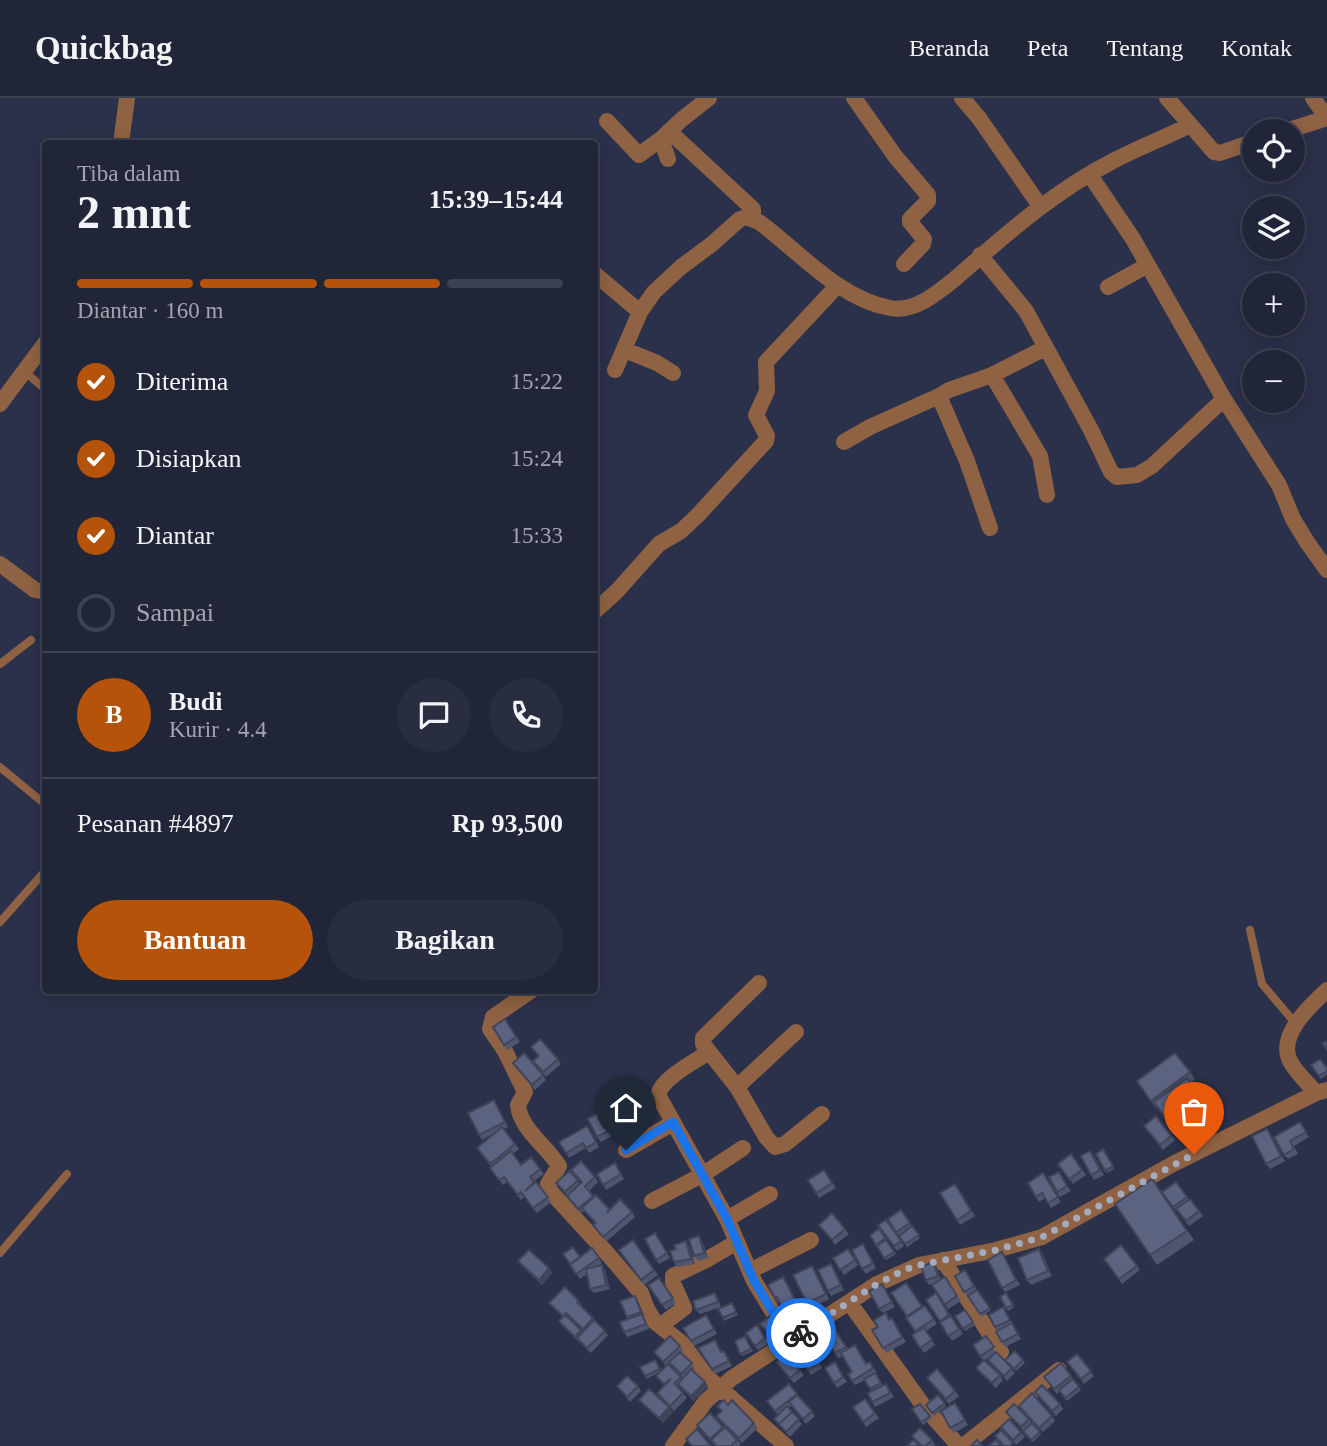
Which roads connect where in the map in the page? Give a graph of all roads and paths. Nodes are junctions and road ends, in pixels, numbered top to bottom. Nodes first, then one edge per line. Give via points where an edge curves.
1 (127, 98) edge
2 (709, 98) edge
3 (854, 98) edge
4 (962, 98) edge
5 (1167, 98) edge
6 (1313, 98) edge
7 (1327, 118) edge
8 (607, 121) dead end
9 (1190, 125) junction
10 (1305, 125) edge
11 (665, 135) junction
12 (122, 140) edge
13 (1242, 145) edge
14 (668, 159) dead end
15 (1090, 175) junction
16 (1040, 206) junction
17 (752, 218) junction
18 (980, 255) junction
19 (904, 264) dead end
20 (1148, 265) junction
21 (598, 277) edge
22 (837, 286) junction
23 (1108, 287) dead end
24 (640, 312) junction
25 (42, 347) edge
26 (1045, 348) junction
27 (625, 350) junction
28 (615, 370) dead end
29 (24, 371) junction
30 (673, 373) dead end
31 (992, 375) junction
32 (42, 387) edge
33 (939, 396) junction
34 (1224, 398) junction
35 (0, 404) edge
36 (844, 442) dead end
37 (1047, 495) dead end
38 (990, 528) dead end
39 (0, 564) edge
40 (1327, 570) edge
41 (42, 591) edge
42 (598, 608) edge
43 (31, 640) dead end
44 (0, 664) edge
45 (0, 767) edge
46 (42, 802) edge
47 (42, 875) edge
48 (0, 922) edge
49 (1250, 930) dead end
50 (759, 983) dead end
51 (1327, 990) edge
52 (526, 994) edge
53 (1296, 1024) junction
54 (796, 1032) dead end
55 (709, 1052) junction
56 (737, 1087) junction
57 (1322, 1092) edge
58 (822, 1114) dead end
59 (673, 1122) junction
60 (743, 1148) dead end
61 (626, 1150) dead end
62 (67, 1174) dead end
63 (702, 1175) junction
64 (770, 1194) dead end
65 (652, 1201) dead end
66 (727, 1219) junction
67 (811, 1240) dead end
68 (737, 1242) junction
69 (0, 1253) edge
70 (943, 1260) junction
71 (750, 1271) junction
72 (849, 1302) junction
73 (660, 1326) junction
74 (790, 1340) junction
75 (1001, 1352) dead end
76 (1059, 1370) edge
77 (720, 1387) junction
78 (673, 1446) edge
79 (786, 1446) edge
80 (961, 1446) edge

1 - 12 street
2 - 11 street
3 - 19 street via 928,195 928,201 910,219 923,244
4 - 16 street
5 - 9 street
6 - 7 street
7 - 10 street
8 - 11 street via 639,155
9 - 13 street via 1217,153
9 - 15 street
11 - 14 street
11 - 17 street via 753,209
15 - 16 street
15 - 20 street
16 - 18 street
17 - 22 street
17 - 24 street via 735,222 681,267
18 - 22 street via 942,289 914,306 893,309
18 - 26 street via 1026,312
20 - 23 street
20 - 34 street
21 - 24 street
22 - 42 street via 765,362 767,391 757,415 766,441 698,515 659,544
24 - 27 street
25 - 29 street
26 - 31 street
26 - 34 street via 1117,478 1137,475 1152,466
27 - 28 street
27 - 30 street
29 - 32 lane
29 - 35 street
31 - 33 street
31 - 37 street via 1040,456
33 - 36 street
33 - 38 street
34 - 40 street
39 - 41 street
43 - 44 lane
45 - 46 lane
47 - 48 lane
49 - 53 lane via 1262,984
50 - 55 street via 703,1038
51 - 53 street
52 - 73 street via 490,1024 525,1092 519,1111 558,1166 548,1184 550,1191 641,1293
53 - 57 street via 1287,1045 1289,1058
54 - 56 street
55 - 56 street
55 - 59 street via 658,1090 660,1103
56 - 58 street via 775,1147
57 - 70 street via 1173,1164 1042,1237
59 - 61 street
59 - 63 street
60 - 63 street
62 - 69 lane
63 - 65 street
63 - 66 street
64 - 66 street
66 - 68 street
67 - 71 street
68 - 71 street
68 - 73 street via 673,1276 684,1308
70 - 72 street via 904,1270
70 - 75 street
71 - 74 street
72 - 74 street
72 - 80 street via 925,1408
73 - 77 street
74 - 77 street
76 - 80 street
77 - 78 street
77 - 79 street

